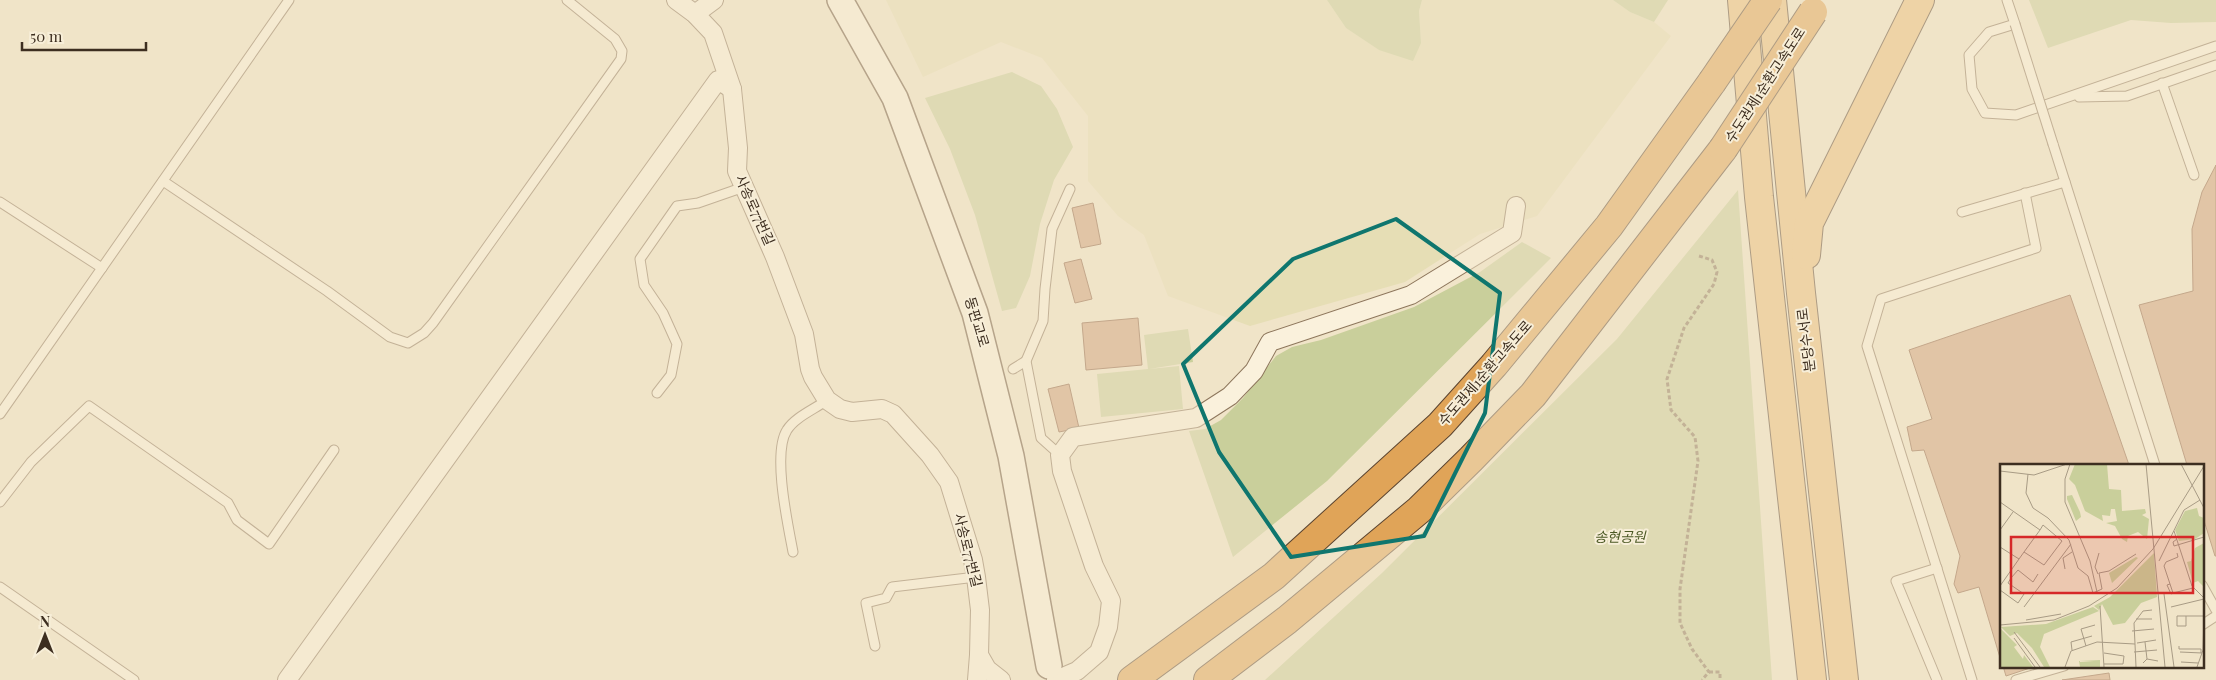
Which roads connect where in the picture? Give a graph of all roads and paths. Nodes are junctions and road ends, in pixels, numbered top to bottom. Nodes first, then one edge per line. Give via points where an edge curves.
1 (289, 0) edge
2 (567, 0) edge
3 (676, 0) edge
4 (714, 0) edge
5 (840, 0) edge
6 (1742, 0) edge
7 (1768, 0) edge
8 (1772, 0) edge
9 (1920, 0) edge
10 (2006, 0) edge
11 (1816, 6) edge
12 (695, 14) junction
13 (2015, 24) junction
14 (2216, 46) edge
15 (2216, 65) edge
16 (2162, 83) junction
17 (732, 89) junction
18 (2069, 97) junction
19 (2194, 175) dead end
20 (163, 181) junction
21 (2065, 182) junction
22 (744, 187) junction
23 (1070, 189) dead end
24 (2025, 194) junction
25 (0, 202) edge
26 (1516, 206) dead end
27 (1962, 212) dead end
28 (1699, 256) dead end
29 (102, 268) junction
30 (1801, 293) junction
31 (1026, 361) junction
32 (1013, 369) dead end
33 (657, 394) dead end
34 (827, 400) junction
35 (0, 414) edge
36 (334, 450) dead end
37 (1060, 455) junction
38 (2154, 464) edge
39 (0, 502) edge
40 (1829, 539) junction
41 (793, 552) dead end
42 (1937, 568) junction
43 (976, 577) junction
44 (0, 587) edge
45 (2204, 589) edge
46 (2216, 610) edge
47 (2216, 616) edge
48 (2204, 624) edge
49 (875, 646) dead end
50 (979, 655) junction
51 (2057, 668) edge
52 (1709, 672) junction
53 (1053, 673) edge
54 (134, 680) edge
55 (287, 680) edge
56 (977, 680) edge
57 (1001, 680) edge
58 (1132, 680) edge
59 (1208, 680) edge
60 (1702, 680) edge
61 (1720, 680) edge
62 (1812, 680) edge
63 (1844, 680) edge
64 (1859, 680) edge
65 (1938, 680) edge
66 (1972, 680) edge
67 (2016, 680) edge

1 - 20 lane
2 - 20 lane via 615,39 622,51 621,59 433,323 408,343 390,337
3 - 12 street, 사송로77번길
4 - 12 street
5 - 53 main road, 동판교로 via 895,98 975,313 1011,456
6 - 62 highway via 1760,206
7 - 58 highway, 수도권제1순환고속도로, bridge via 1610,226 1440,425 1274,576
8 - 30 highway, 분당수서로
9 - 30 highway via 1810,223
10 - 13 lane
11 - 59 highway, 수도권제1순환고속도로, bridge via 1722,149 1533,395 1419,510
12 - 17 street, 사송로77번길 via 713,33
13 - 18 lane via 1989,32 1969,55 1972,89 1985,113 2016,115
13 - 21 lane, bridge
14 - 18 lane
15 - 16 lane
16 - 18 lane via 2127,96
16 - 19 lane
17 - 22 street, 사송로77번길 via 737,171
17 - 55 street via 718,80
20 - 29 lane
21 - 24 lane
21 - 38 lane
22 - 33 lane via 698,203 677,206 640,259 644,285 663,313 677,344 671,375
22 - 34 street, 사송로77번길 via 804,334 810,369
23 - 31 lane via 1052,229 1043,321
24 - 27 lane
24 - 42 lane via 2036,248 1881,299 1867,346
25 - 29 lane
26 - 37 street via 1512,232 1410,295 1270,342 1254,371 1230,396 1196,418 1073,437
28 - 52 path via 1712,260 1717,272 1714,284 1684,328 1667,379 1671,410 1695,437 1698,461 1680,589 1680,623 1692,649
29 - 35 lane
30 - 40 highway, 분당수서로
31 - 32 lane
31 - 37 lane via 1041,438
34 - 41 lane via 793,423 784,436 782,488
34 - 43 street, 사송로77번길 via 848,412 876,409 890,412 930,455 949,482
36 - 39 lane via 269,544 238,520 228,503 89,406 31,462
37 - 53 street via 1062,472 1094,566 1111,601 1108,627 1099,652 1078,671
40 - 63 highway, 분당수서로
40 - 64 highway
42 - 65 lane via 1896,581
42 - 66 lane
43 - 49 lane via 892,587 886,598 866,603
43 - 50 street, 사송로77번길 via 980,610
44 - 54 lane
45 - 46 lane
47 - 48 lane
50 - 56 street, 사송로77번길
50 - 57 street
51 - 67 lane
52 - 60 path
52 - 61 path via 1720,672

